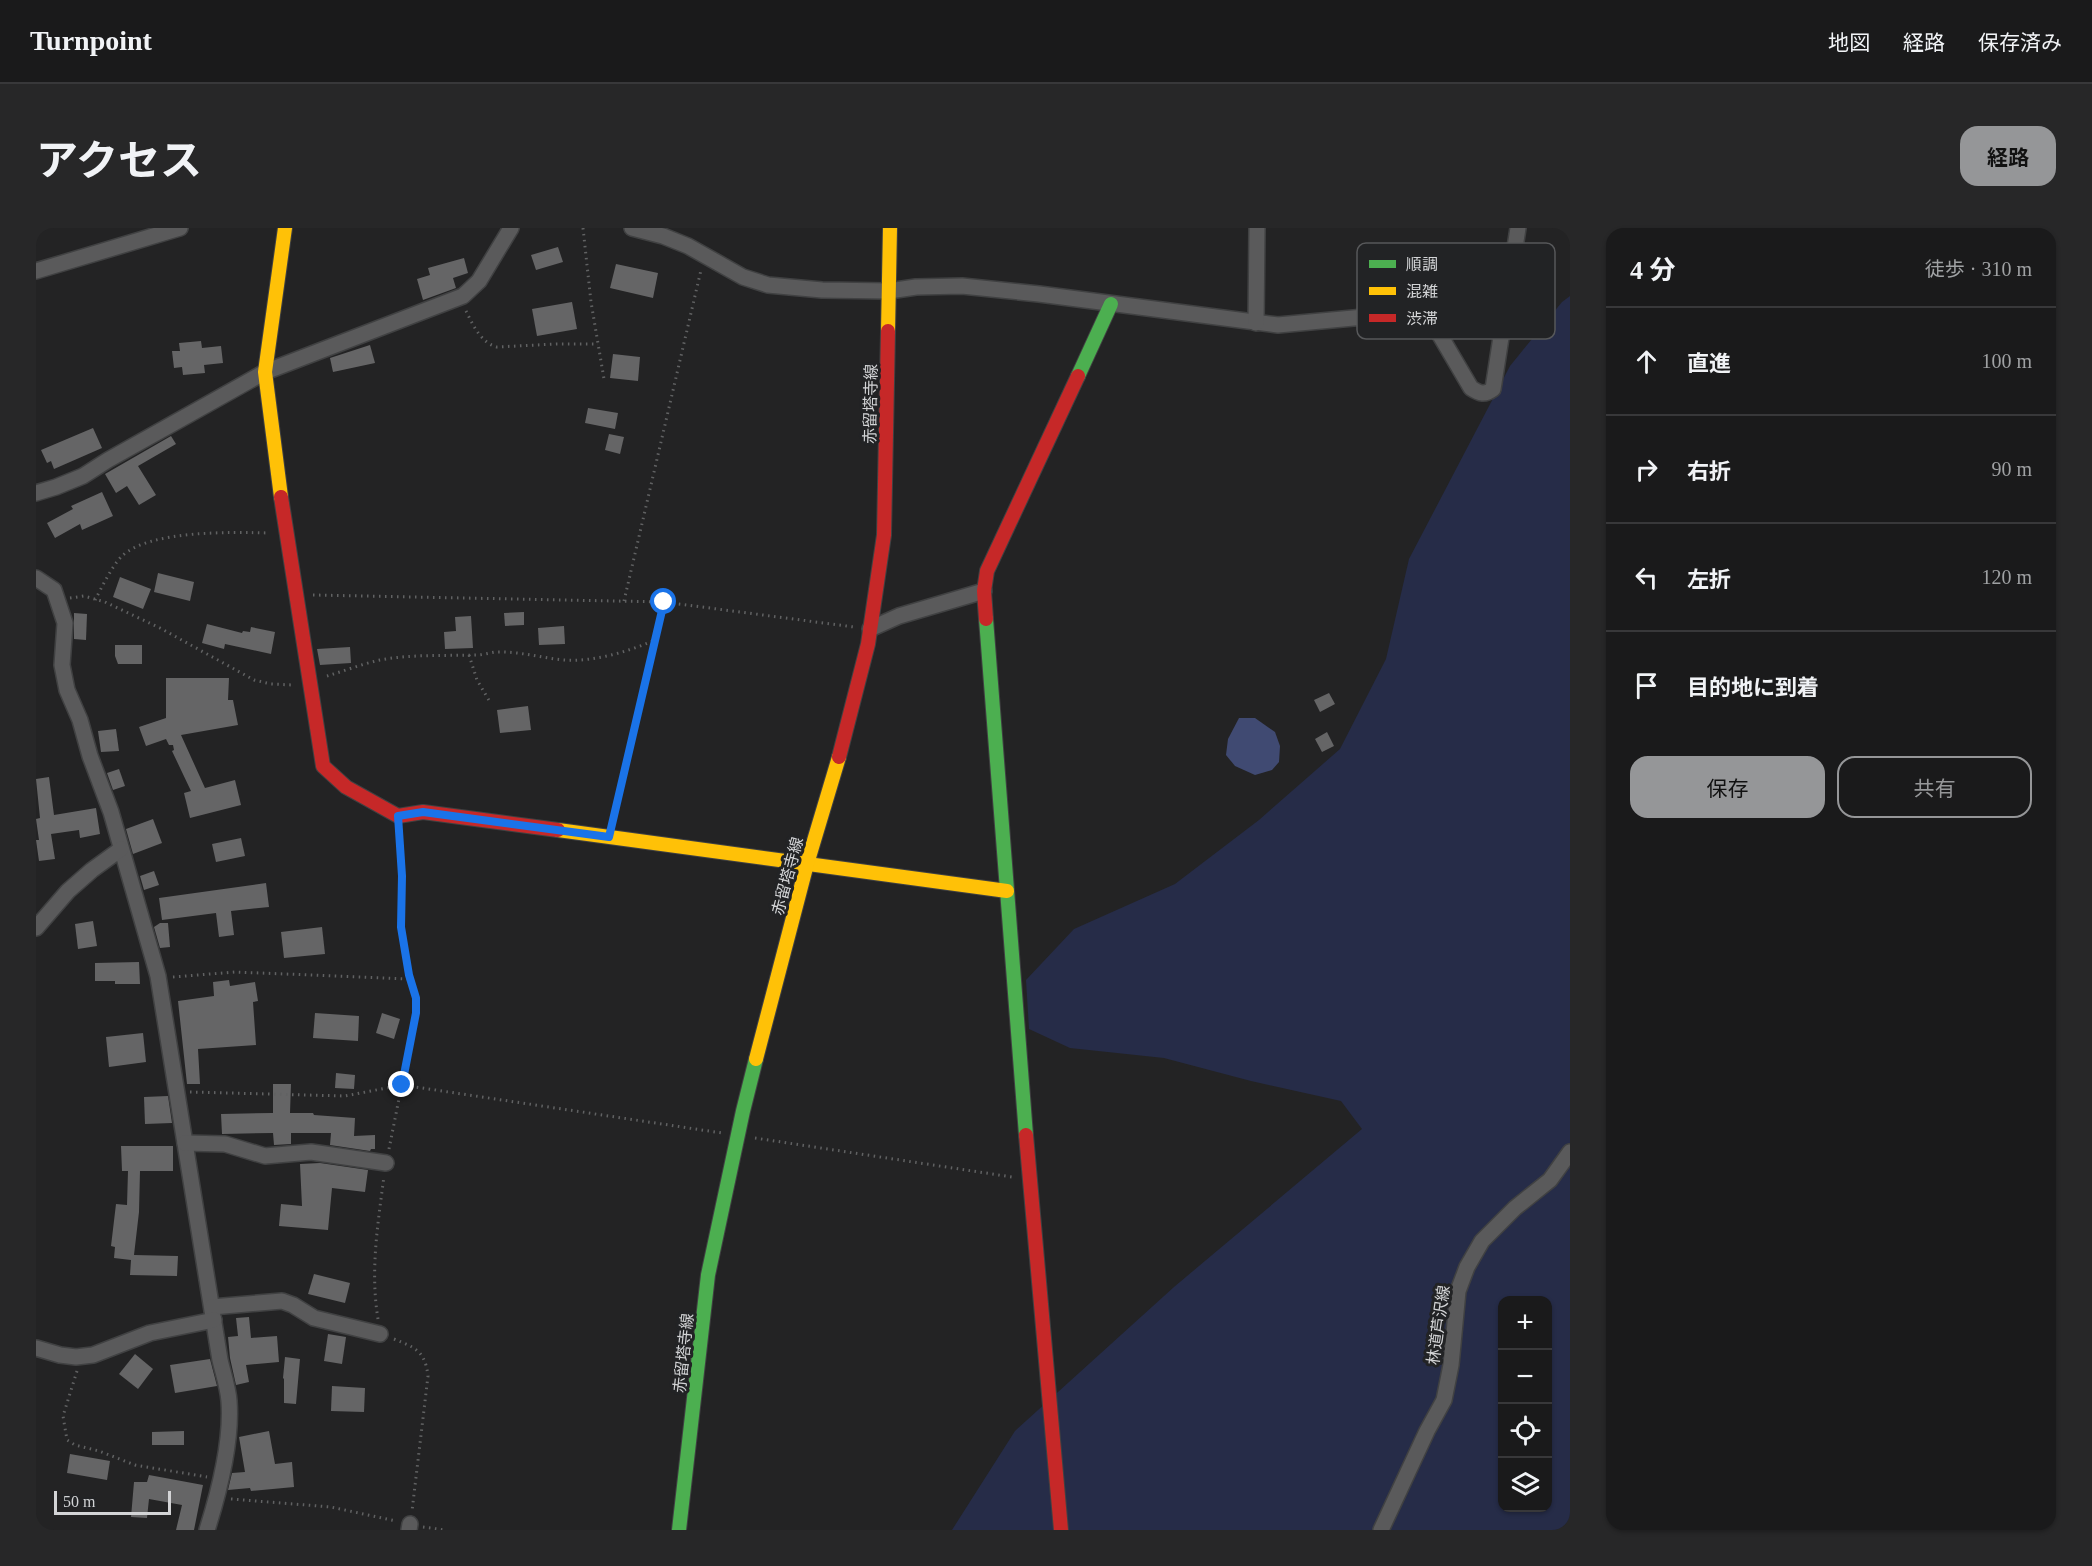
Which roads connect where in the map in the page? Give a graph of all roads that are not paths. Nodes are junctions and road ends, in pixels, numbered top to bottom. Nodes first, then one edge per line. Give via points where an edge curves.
1 (180, 228) edge
2 (285, 228) edge
3 (511, 228) edge
4 (632, 228) edge
5 (890, 228) edge
6 (1257, 228) edge
7 (1518, 228) edge
8 (1516, 243) edge
9 (36, 271) edge
10 (889, 291) junction
11 (1111, 304) junction
12 (1357, 318) edge
13 (1256, 323) junction
14 (1442, 339) edge
15 (1501, 339) edge
16 (265, 372) junction
17 (36, 492) edge
18 (36, 578) edge
19 (984, 591) junction
20 (870, 629) junction
21 (121, 849) junction
22 (807, 864) junction
23 (1007, 891) junction
24 (36, 928) edge
25 (185, 1143) junction
26 (1570, 1152) edge
27 (386, 1163) road end
28 (213, 1313) junction
29 (380, 1334) road end
30 (36, 1348) edge
31 (207, 1530) edge
32 (679, 1530) edge
33 (1060, 1530) edge
34 (1382, 1530) edge

1 - 9 street
2 - 16 street
3 - 16 street via 479,281 459,298
4 - 10 street via 688,246 743,278 768,285
5 - 10 street, 赤留塔寺線
6 - 13 street
7 - 8 street
10 - 11 street via 962,286
10 - 20 street, 赤留塔寺線 via 884,535
11 - 13 street
11 - 19 street via 987,571
12 - 13 street via 1278,325
14 - 15 street via 1471,388 1487,394 1493,389
16 - 17 street via 83,476
16 - 22 street via 323,766 346,787 398,816 423,812
18 - 21 street via 54,590 59,603 65,623 62,665 67,690
19 - 20 street via 899,616
19 - 23 street
20 - 22 street, 赤留塔寺線 via 842,748
21 - 24 street via 68,891
21 - 25 street via 158,976
22 - 23 street
22 - 32 street, 赤留塔寺線 via 743,1111 708,1275
23 - 33 street
25 - 27 street via 225,1144 265,1156 311,1152
25 - 28 street
26 - 34 street, 林道芦沢線 via 1550,1180 1482,1241 1467,1267 1458,1291 1444,1400
28 - 29 street via 282,1301 314,1318
28 - 30 street via 93,1355 60,1356
28 - 31 street via 229,1398 229,1422

